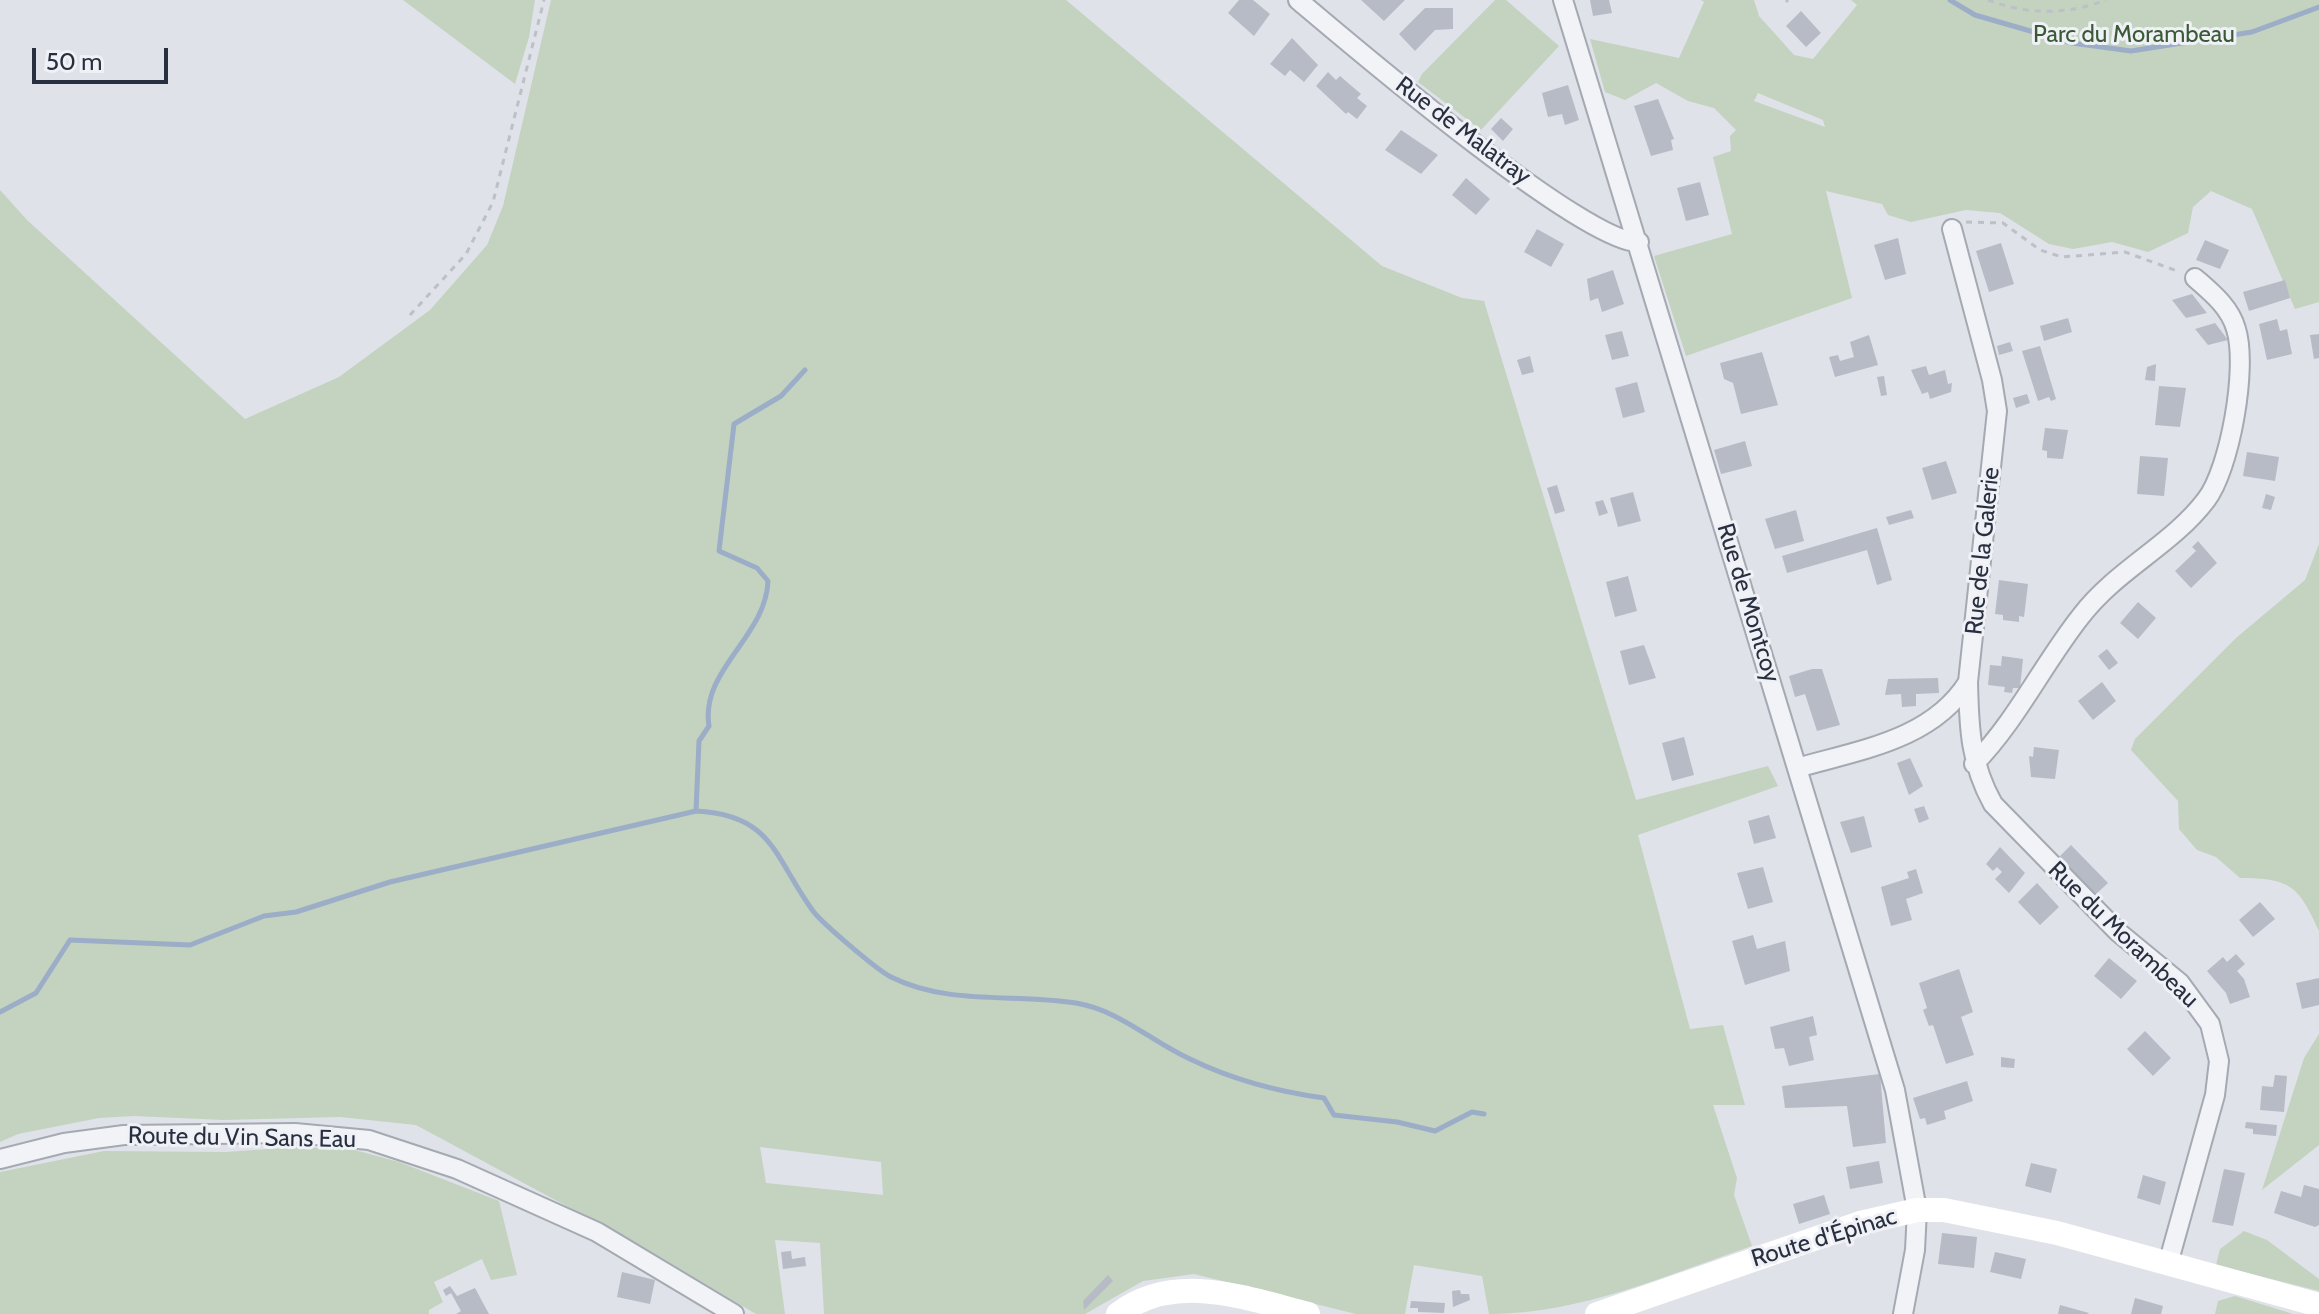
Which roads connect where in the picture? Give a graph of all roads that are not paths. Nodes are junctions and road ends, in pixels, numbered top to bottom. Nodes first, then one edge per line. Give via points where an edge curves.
1 (1298, 0) edge
2 (1563, 0) edge
3 (1952, 229) road end
4 (1639, 242) junction
5 (2195, 278) road end
6 (1968, 682) junction
7 (1974, 764) junction
8 (1797, 768) junction
9 (0, 1159) edge
10 (1917, 1210) junction
11 (2168, 1264) junction
12 (2319, 1305) edge
13 (734, 1314) edge
14 (1118, 1314) edge
15 (1308, 1314) edge
16 (1597, 1314) edge
17 (1903, 1314) edge

1 - 4 street, Rue de Malatray via 1499,161 1590,225
2 - 4 street, Rue de Montcoy
3 - 6 street, Rue de la Galerie via 1997,411
4 - 8 street, Rue de Montcoy
5 - 7 street via 2230,314 2237,330 2240,357 2218,481 2193,515 2089,606
6 - 7 street, Rue du Morambeau
6 - 8 street via 1945,713 1923,727
7 - 11 street, Rue du Morambeau via 1993,804 2118,932 2180,983 2210,1024 2219,1061 2215,1095
8 - 10 street, Rue de Montcoy via 1895,1090
9 - 13 street, Route du Vin Sans Eau via 124,1135 295,1133 369,1140 457,1169 597,1232
10 - 11 main road, Route d'Épinac via 1987,1216
10 - 16 main road, Route d'Épinac via 1825,1234
10 - 17 street, Rue de Montcoy
11 - 12 main road, Route d'Épinac
14 - 15 main road via 1165,1290 1233,1296

